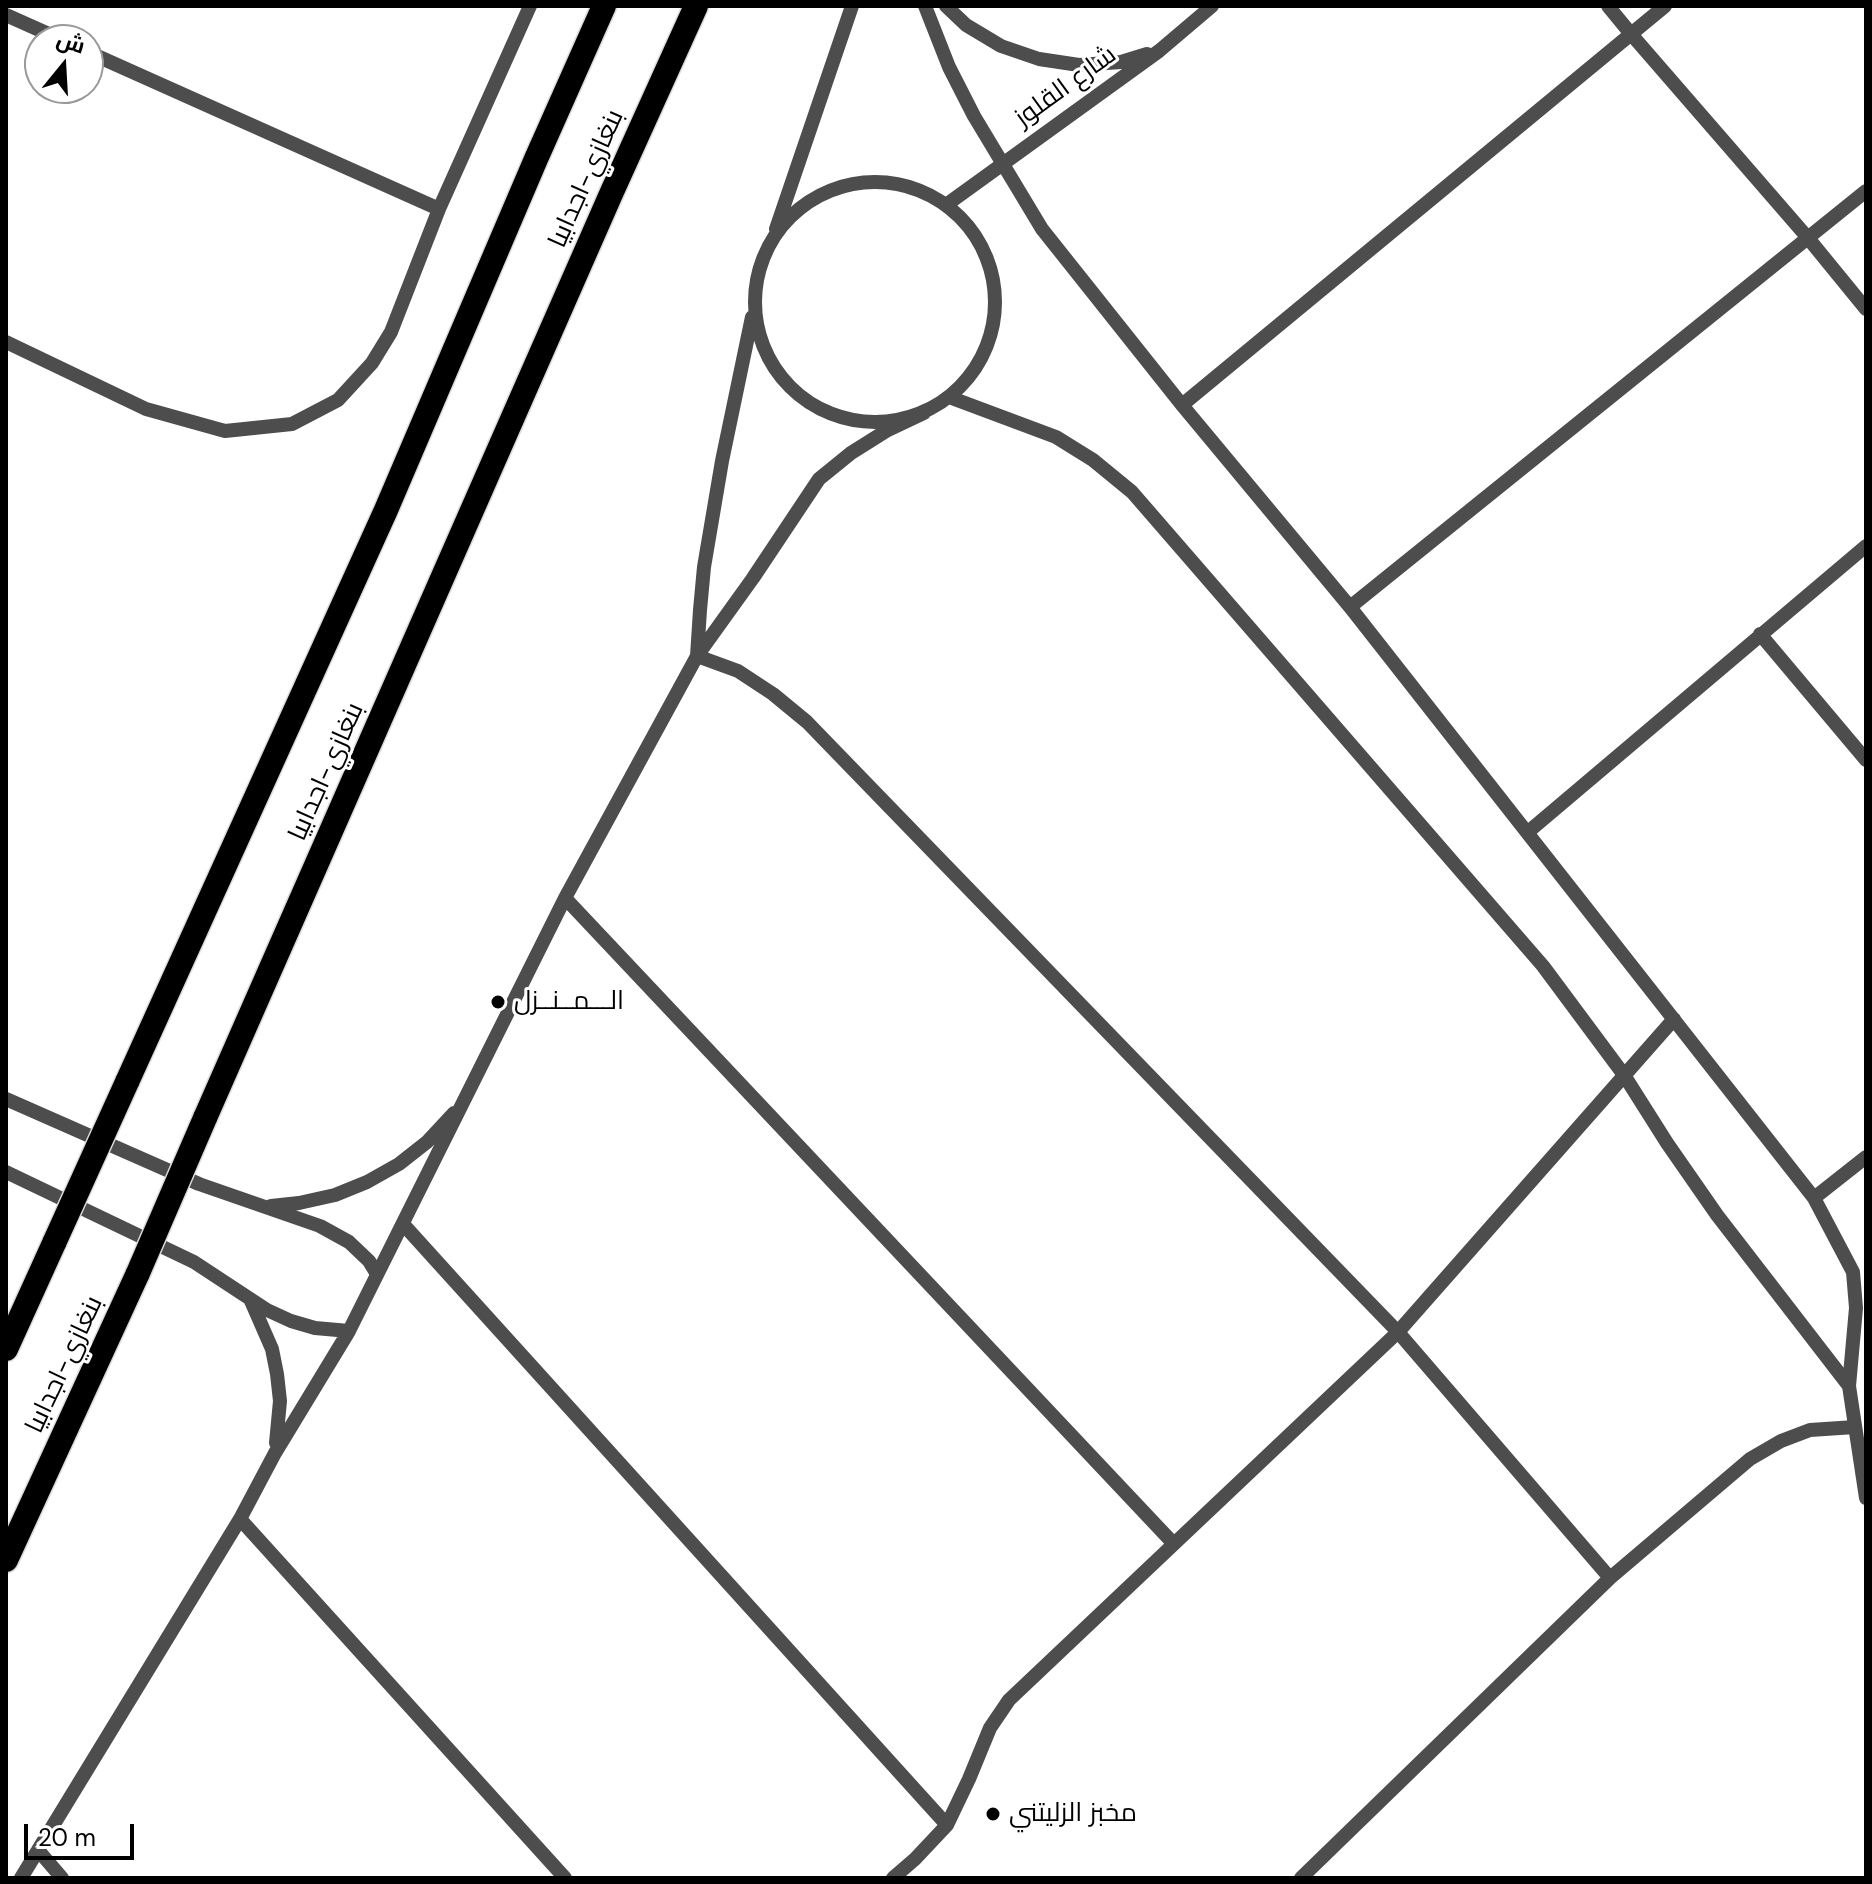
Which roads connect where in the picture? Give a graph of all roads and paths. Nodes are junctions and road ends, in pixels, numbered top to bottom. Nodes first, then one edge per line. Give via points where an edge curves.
1 (530, 6) edge
2 (604, 6) edge
3 (696, 6) edge
4 (852, 6) edge
5 (925, 6) edge
6 (946, 6) edge
7 (1212, 6) edge
8 (1608, 6) edge
9 (1665, 6) edge
10 (6, 15) edge
11 (26, 24) edge
12 (1631, 34) junction
13 (1159, 51) junction
14 (104, 59) edge
15 (1002, 163) junction
16 (1866, 191) edge
17 (946, 205) junction
18 (439, 209) junction
19 (773, 237) junction
20 (1808, 238) junction
21 (755, 305) junction
22 (1866, 309) edge
23 (6, 342) edge
24 (949, 397) junction
25 (1182, 405) junction
26 (924, 413) junction
27 (1866, 546) edge
28 (1350, 607) junction
29 (1760, 634) junction
30 (697, 656) junction
31 (1866, 760) edge
32 (1528, 832) junction
33 (565, 898) junction
34 (1674, 1019) junction
35 (1624, 1075) junction
36 (472, 1086) junction
37 (6, 1099) edge
38 (1866, 1157) edge
39 (6, 1172) edge
40 (1814, 1198) junction
41 (264, 1207) junction
42 (403, 1224) junction
43 (1853, 1272) junction
44 (377, 1274) junction
45 (1866, 1284) edge
46 (251, 1301) junction
47 (349, 1331) junction
48 (1398, 1332) junction
49 (6, 1349) edge
50 (1849, 1386) junction
51 (1855, 1427) junction
52 (275, 1453) junction
53 (1866, 1498) edge
54 (240, 1519) junction
55 (1173, 1543) junction
56 (6, 1560) edge
57 (1610, 1578) junction
58 (947, 1825) junction
59 (38, 1850) junction
60 (21, 1878) edge
61 (62, 1878) edge
62 (565, 1878) edge
63 (893, 1878) edge
64 (1301, 1878) edge

1 - 18 street
2 - 49 highway, بنغازي-اجدابيا, bridge via 386,510
3 - 56 highway, بنغازي-اجدابيا, bridge via 138,1273
4 - 19 street
5 - 15 street via 949,67
6 - 13 street via 1001,46 1039,59 1079,65 1121,62
7 - 13 street, شارع القلوز
8 - 12 street
9 - 12 street
10 - 11 street
12 - 20 street
12 - 25 street
13 - 15 street, شارع القلوز
14 - 18 street
15 - 17 street, شارع القلوز
15 - 25 street via 1042,229
16 - 20 street
17 - 19 street via 921,191 866,182 813,199
17 - 24 street via 986,254 995,285 995,317 987,347 972,375
18 - 23 street via 391,332 372,363 338,400 292,424 225,431 146,409
19 - 21 street via 756,281
20 - 22 street
20 - 28 street
21 - 26 street via 770,361 811,403 866,422
21 - 30 street via 704,567
24 - 26 street
24 - 35 street via 1056,437 1132,492 1543,966
25 - 28 street
26 - 30 street via 851,453 819,479
27 - 29 street
28 - 32 street
29 - 31 street
29 - 32 street
30 - 33 street
30 - 48 street via 738,671 807,722
32 - 34 street
33 - 36 street
33 - 55 street
34 - 35 street
34 - 40 street
35 - 48 street
35 - 50 street via 1717,1215
36 - 41 street via 427,1142 399,1164 335,1195
36 - 42 street
37 - 41 street
38 - 40 street
39 - 46 street via 194,1262
40 - 43 street
41 - 44 street via 334,1233 360,1252
42 - 44 street
42 - 58 street
43 - 45 street
43 - 50 street via 1856,1308
44 - 47 street
46 - 47 street via 291,1321
46 - 52 street via 277,1374
47 - 52 street
48 - 55 street
48 - 57 street
50 - 51 street
51 - 53 street
51 - 57 street via 1810,1430 1750,1459
52 - 54 street
54 - 59 street
54 - 62 street
55 - 58 street via 1009,1700 990,1728
57 - 64 street
58 - 63 street
59 - 60 street
59 - 61 street

